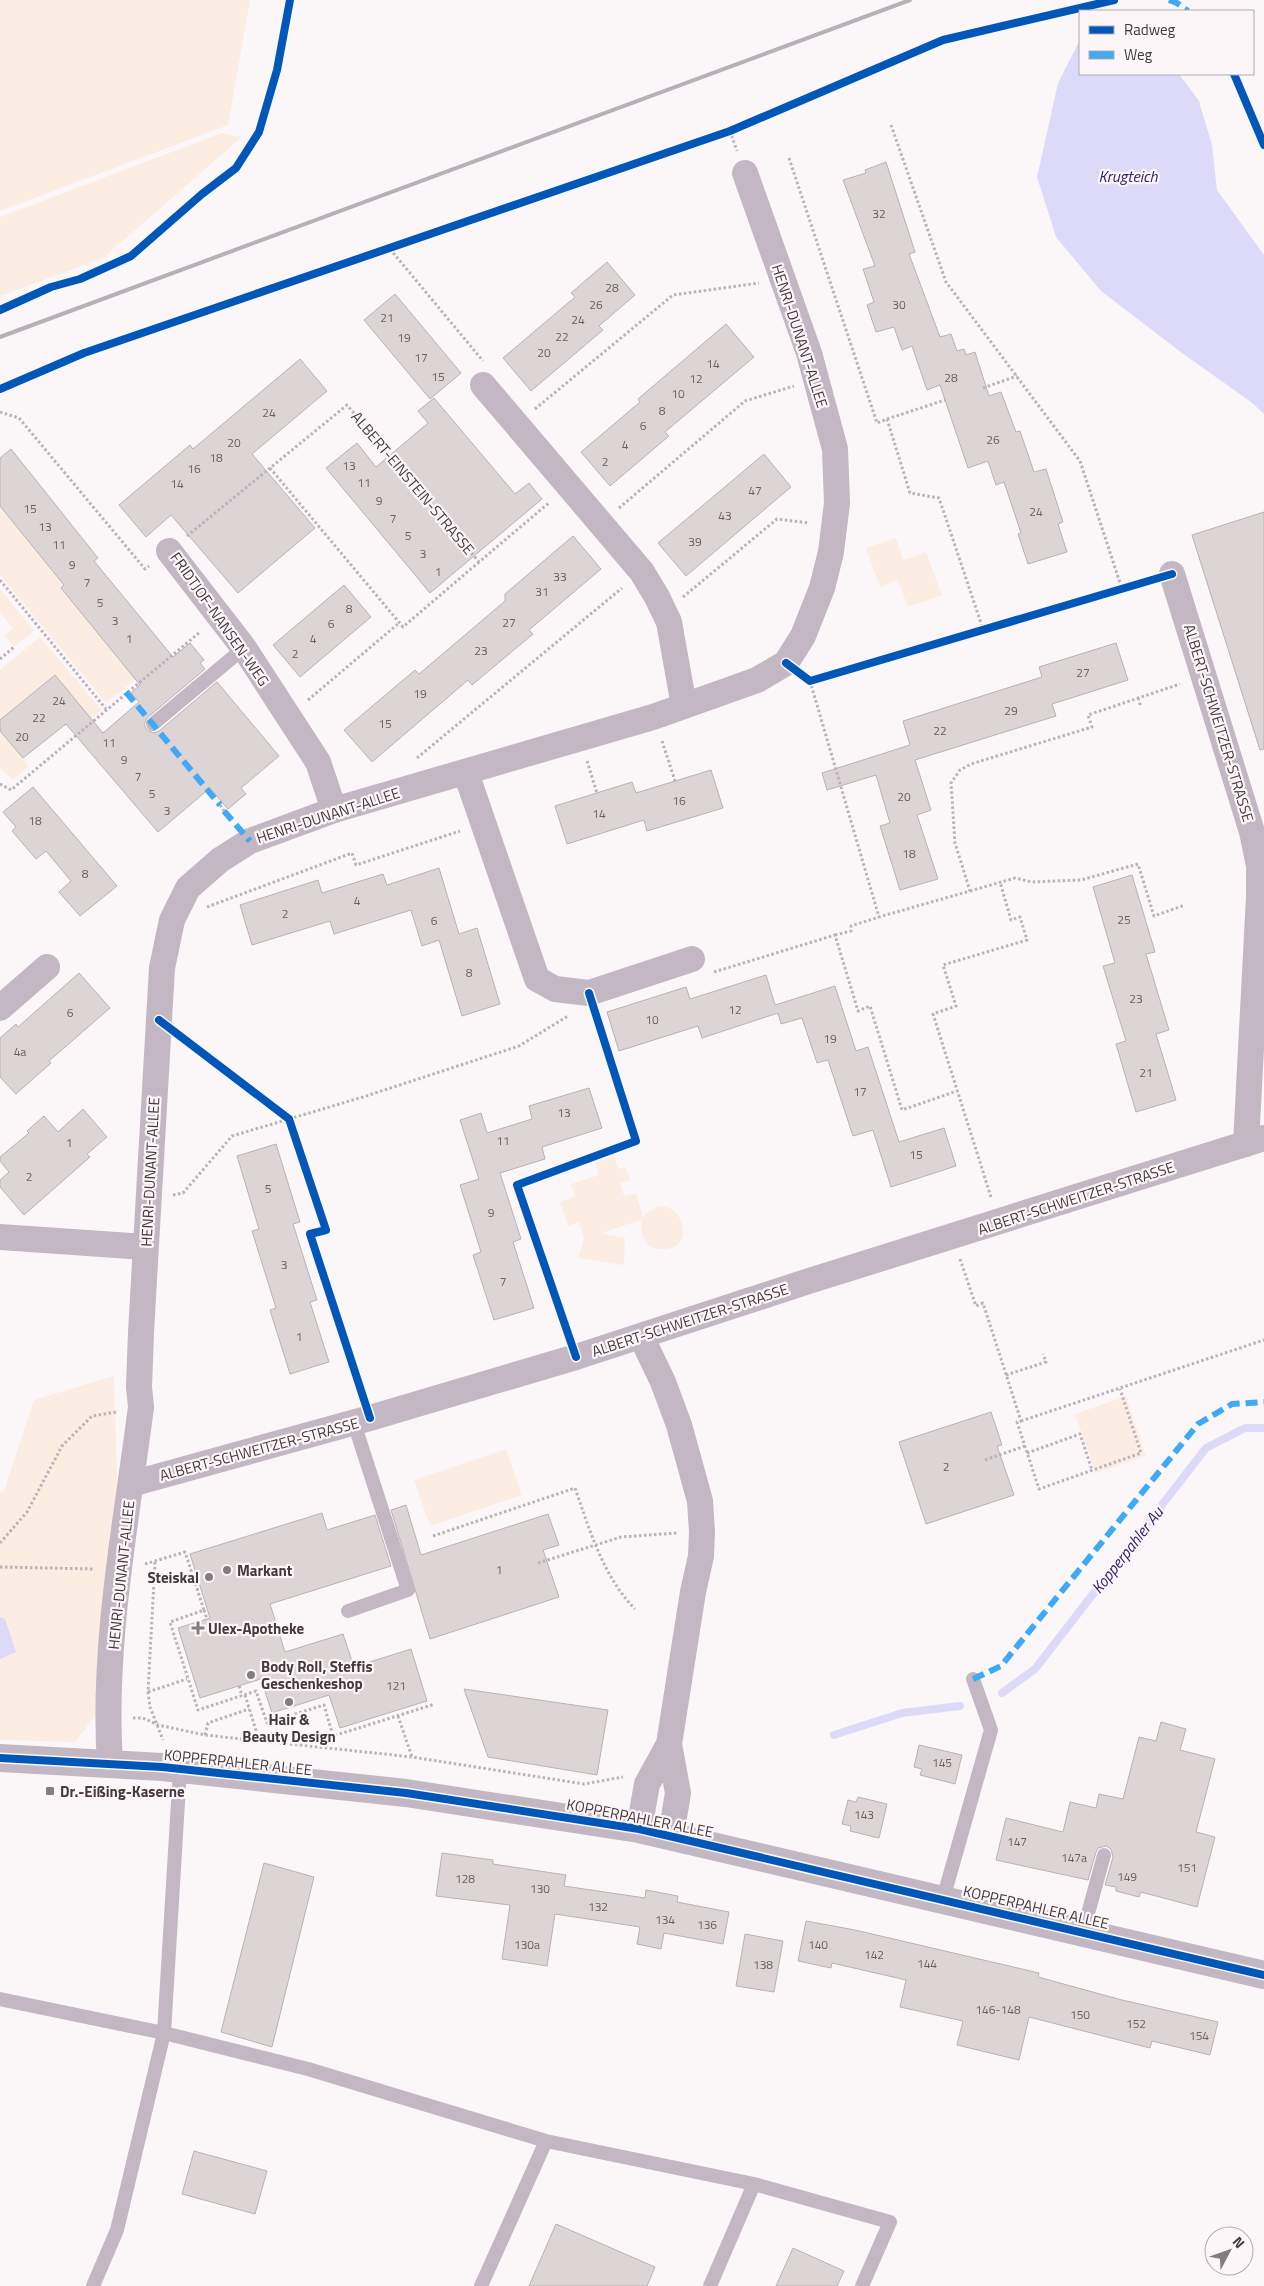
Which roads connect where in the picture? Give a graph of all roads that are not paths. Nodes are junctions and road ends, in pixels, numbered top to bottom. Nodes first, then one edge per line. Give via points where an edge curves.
1 (744, 173) dead end
2 (484, 386) road end
3 (168, 551) road end
4 (1172, 574) dead end
5 (244, 648) junction
6 (684, 706) junction
7 (153, 724) dead end
8 (466, 773) junction
9 (334, 810) junction
10 (692, 959) road end
11 (47, 967) dead end
12 (0, 1008) edge
13 (1255, 1141) edge
14 (0, 1237) edge
15 (145, 1247) junction
16 (641, 1336) junction
17 (354, 1423) junction
18 (131, 1484) junction
19 (348, 1611) dead end
20 (973, 1679) dead end
21 (669, 1744) junction
22 (0, 1758) edge
23 (110, 1764) junction
24 (171, 1768) junction
25 (639, 1829) junction
26 (671, 1835) junction
27 (1104, 1855) dead end
28 (943, 1899) junction
29 (1083, 1932) junction
30 (1264, 1975) edge
31 (0, 1999) edge
32 (164, 2033) junction
33 (546, 2141) junction
34 (754, 2184) junction
35 (93, 2286) edge
36 (481, 2286) edge
37 (710, 2286) edge
38 (862, 2286) edge

1 - 6 street, HENRI-DUNANT-ALLEE via 809,353 835,448 837,503 831,552 822,588 803,636 786,663 756,680
2 - 6 street via 642,572 665,613
3 - 5 street, FRIDTJOF-NANSEN-WEG
4 - 13 street, ALBERT-SCHWEITZER-STRASSE via 1252,832 1258,866
5 - 7 lane
5 - 9 street, FRIDTJOF-NANSEN-WEG via 318,762
6 - 8 street, HENRI-DUNANT-ALLEE
8 - 9 street, HENRI-DUNANT-ALLEE
8 - 10 street via 537,979 555,989 589,993
9 - 15 street, HENRI-DUNANT-ALLEE via 250,841 220,860 188,888 172,920 162,968
11 - 12 street
13 - 16 street, ALBERT-SCHWEITZER-STRASSE
14 - 15 street
15 - 18 street, HENRI-DUNANT-ALLEE via 141,1407
16 - 17 street, ALBERT-SCHWEITZER-STRASSE
16 - 21 street via 679,1425 700,1501 701,1556
17 - 18 street, ALBERT-SCHWEITZER-STRASSE
17 - 19 lane via 408,1590
18 - 23 street, HENRI-DUNANT-ALLEE via 118,1569 107,1718
20 - 28 lane via 991,1730
21 - 25 street via 647,1784
21 - 26 street via 678,1793
22 - 23 street, KOPPERPAHLER ALLEE
23 - 24 street, KOPPERPAHLER ALLEE
24 - 25 street, KOPPERPAHLER ALLEE via 406,1793
24 - 32 lane
25 - 26 street, KOPPERPAHLER ALLEE
26 - 28 street, KOPPERPAHLER ALLEE
27 - 29 lane
28 - 29 street, KOPPERPAHLER ALLEE
29 - 30 street, KOPPERPAHLER ALLEE
31 - 32 lane
32 - 33 lane via 308,2069
32 - 35 lane via 117,2230
33 - 34 lane
33 - 36 lane
34 - 37 lane
34 - 38 lane via 890,2222

